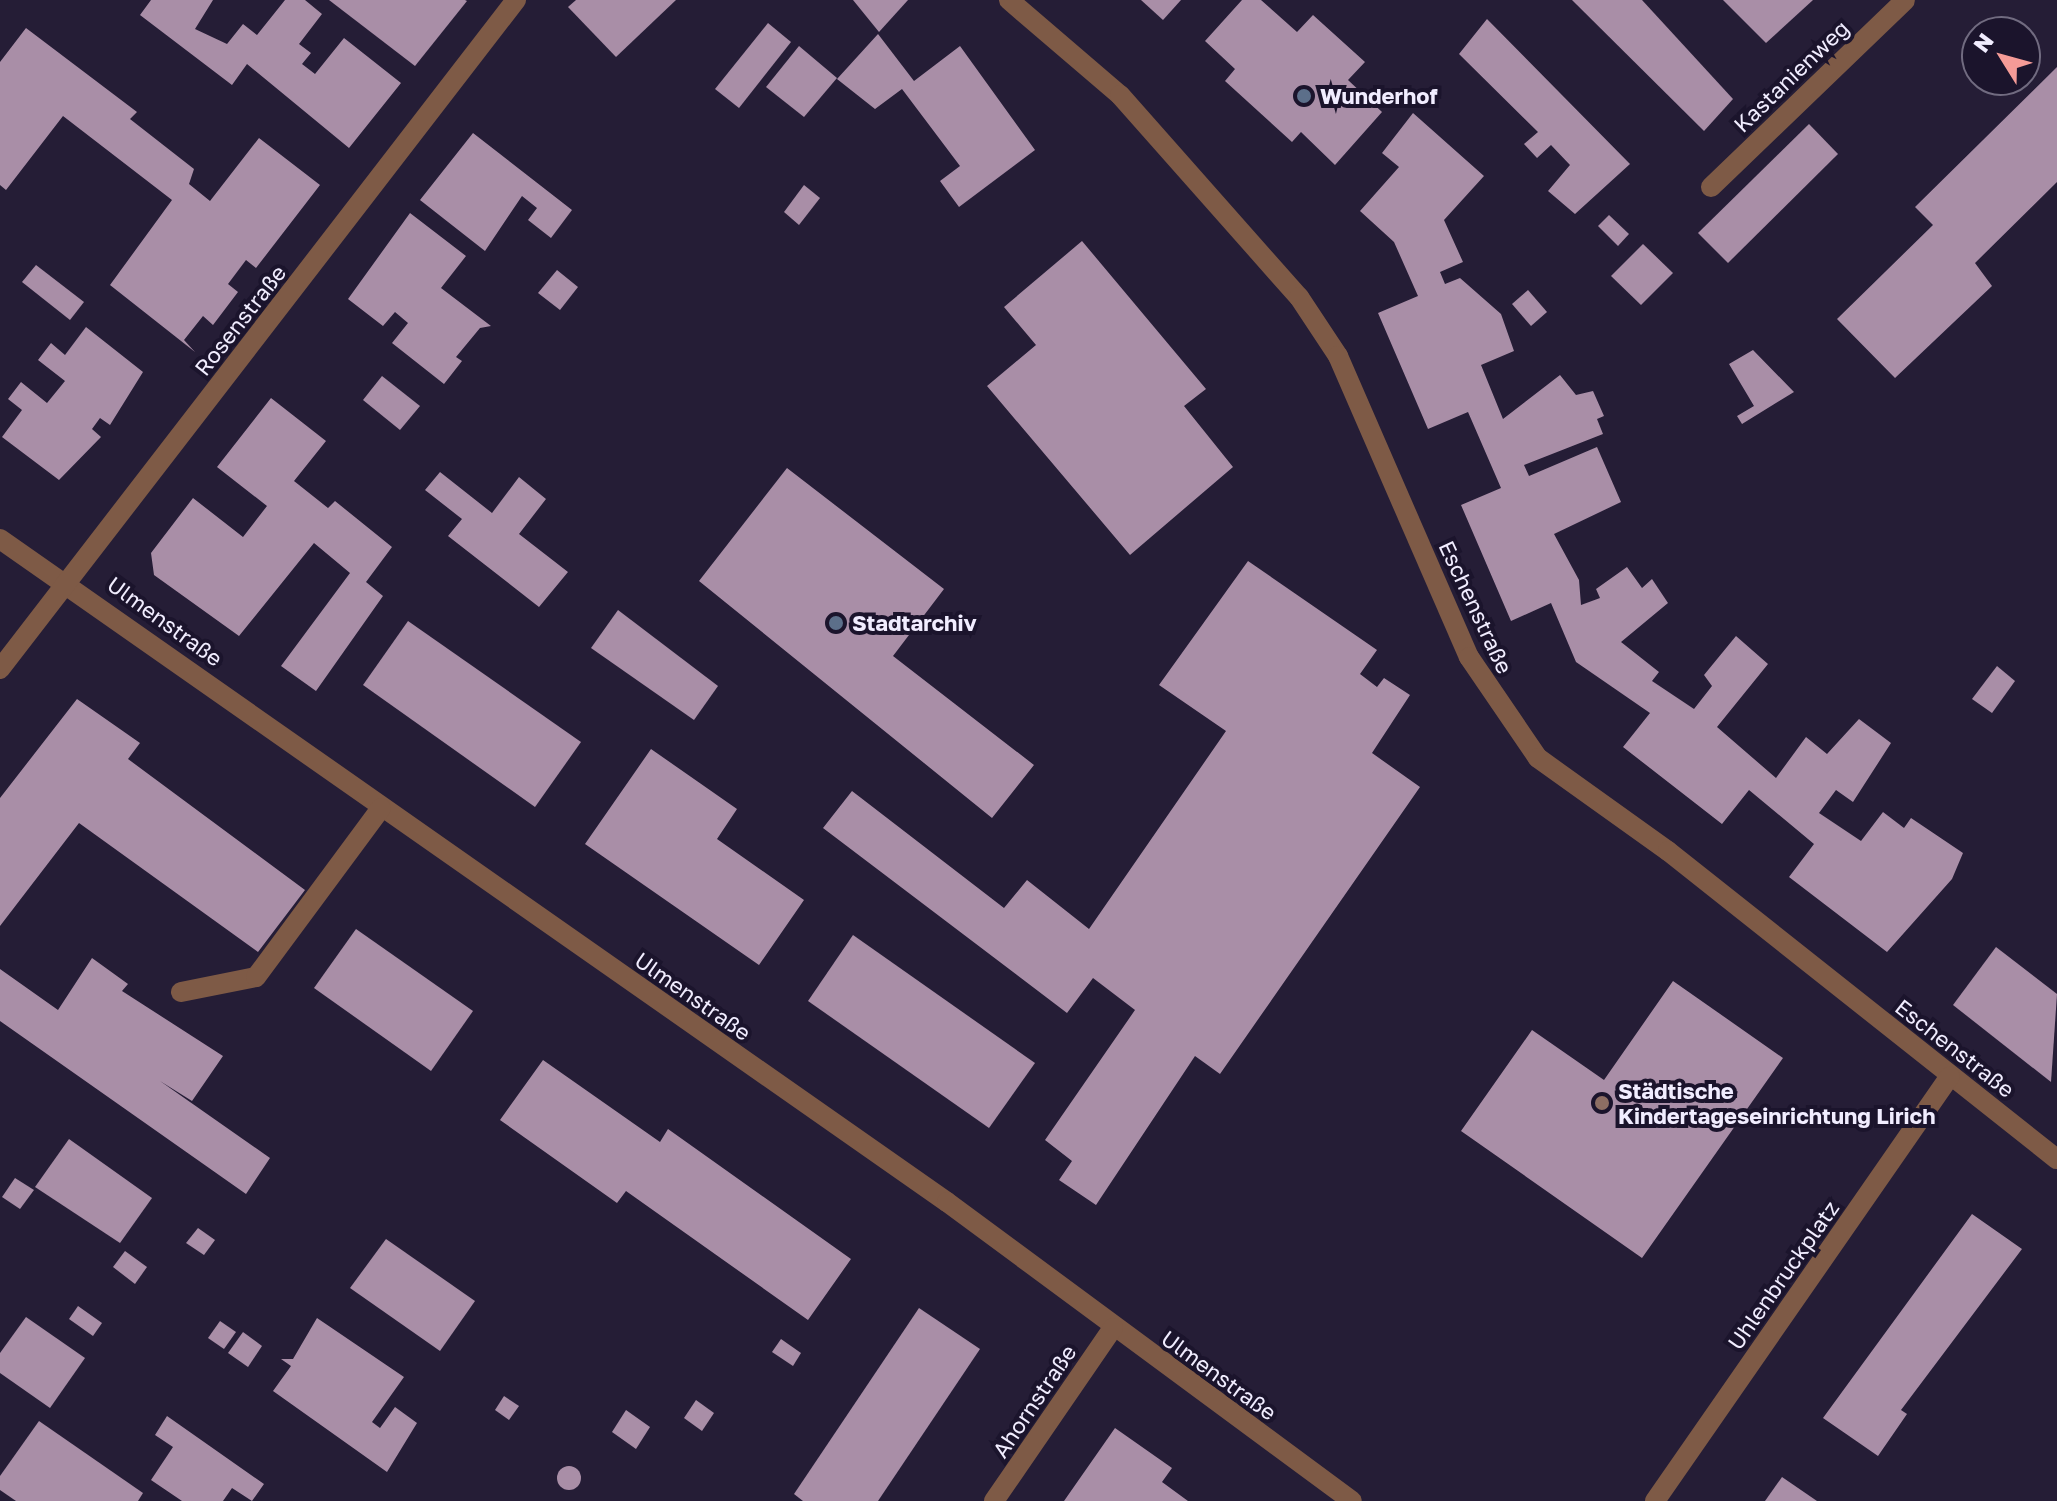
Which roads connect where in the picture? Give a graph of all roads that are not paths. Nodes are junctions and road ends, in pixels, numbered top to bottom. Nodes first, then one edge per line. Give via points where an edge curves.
1 (516, 0) edge
2 (1009, 0) edge
3 (1905, 0) edge
4 (1711, 187) dead end
5 (0, 539) edge
6 (67, 581) junction
7 (0, 669) edge
8 (381, 808) junction
9 (181, 992) dead end
10 (1950, 1076) junction
11 (2057, 1159) edge
12 (1113, 1328) junction
13 (994, 1501) edge
14 (1352, 1501) edge
15 (1655, 1501) edge

1 - 6 street, Rosenstraße
2 - 10 street, Eschenstraße via 1120,95 1299,297 1338,356 1469,657 1538,758 1668,851
3 - 4 street, Kastanienweg
5 - 6 street, Ulmenstraße
6 - 7 street, Rosenstraße
6 - 8 street, Ulmenstraße
8 - 9 street via 256,977
8 - 12 street, Ulmenstraße via 947,1202
10 - 11 street, Eschenstraße
10 - 15 street, Uhlenbruckplatz
12 - 13 street, Ahornstraße
12 - 14 street, Ulmenstraße

